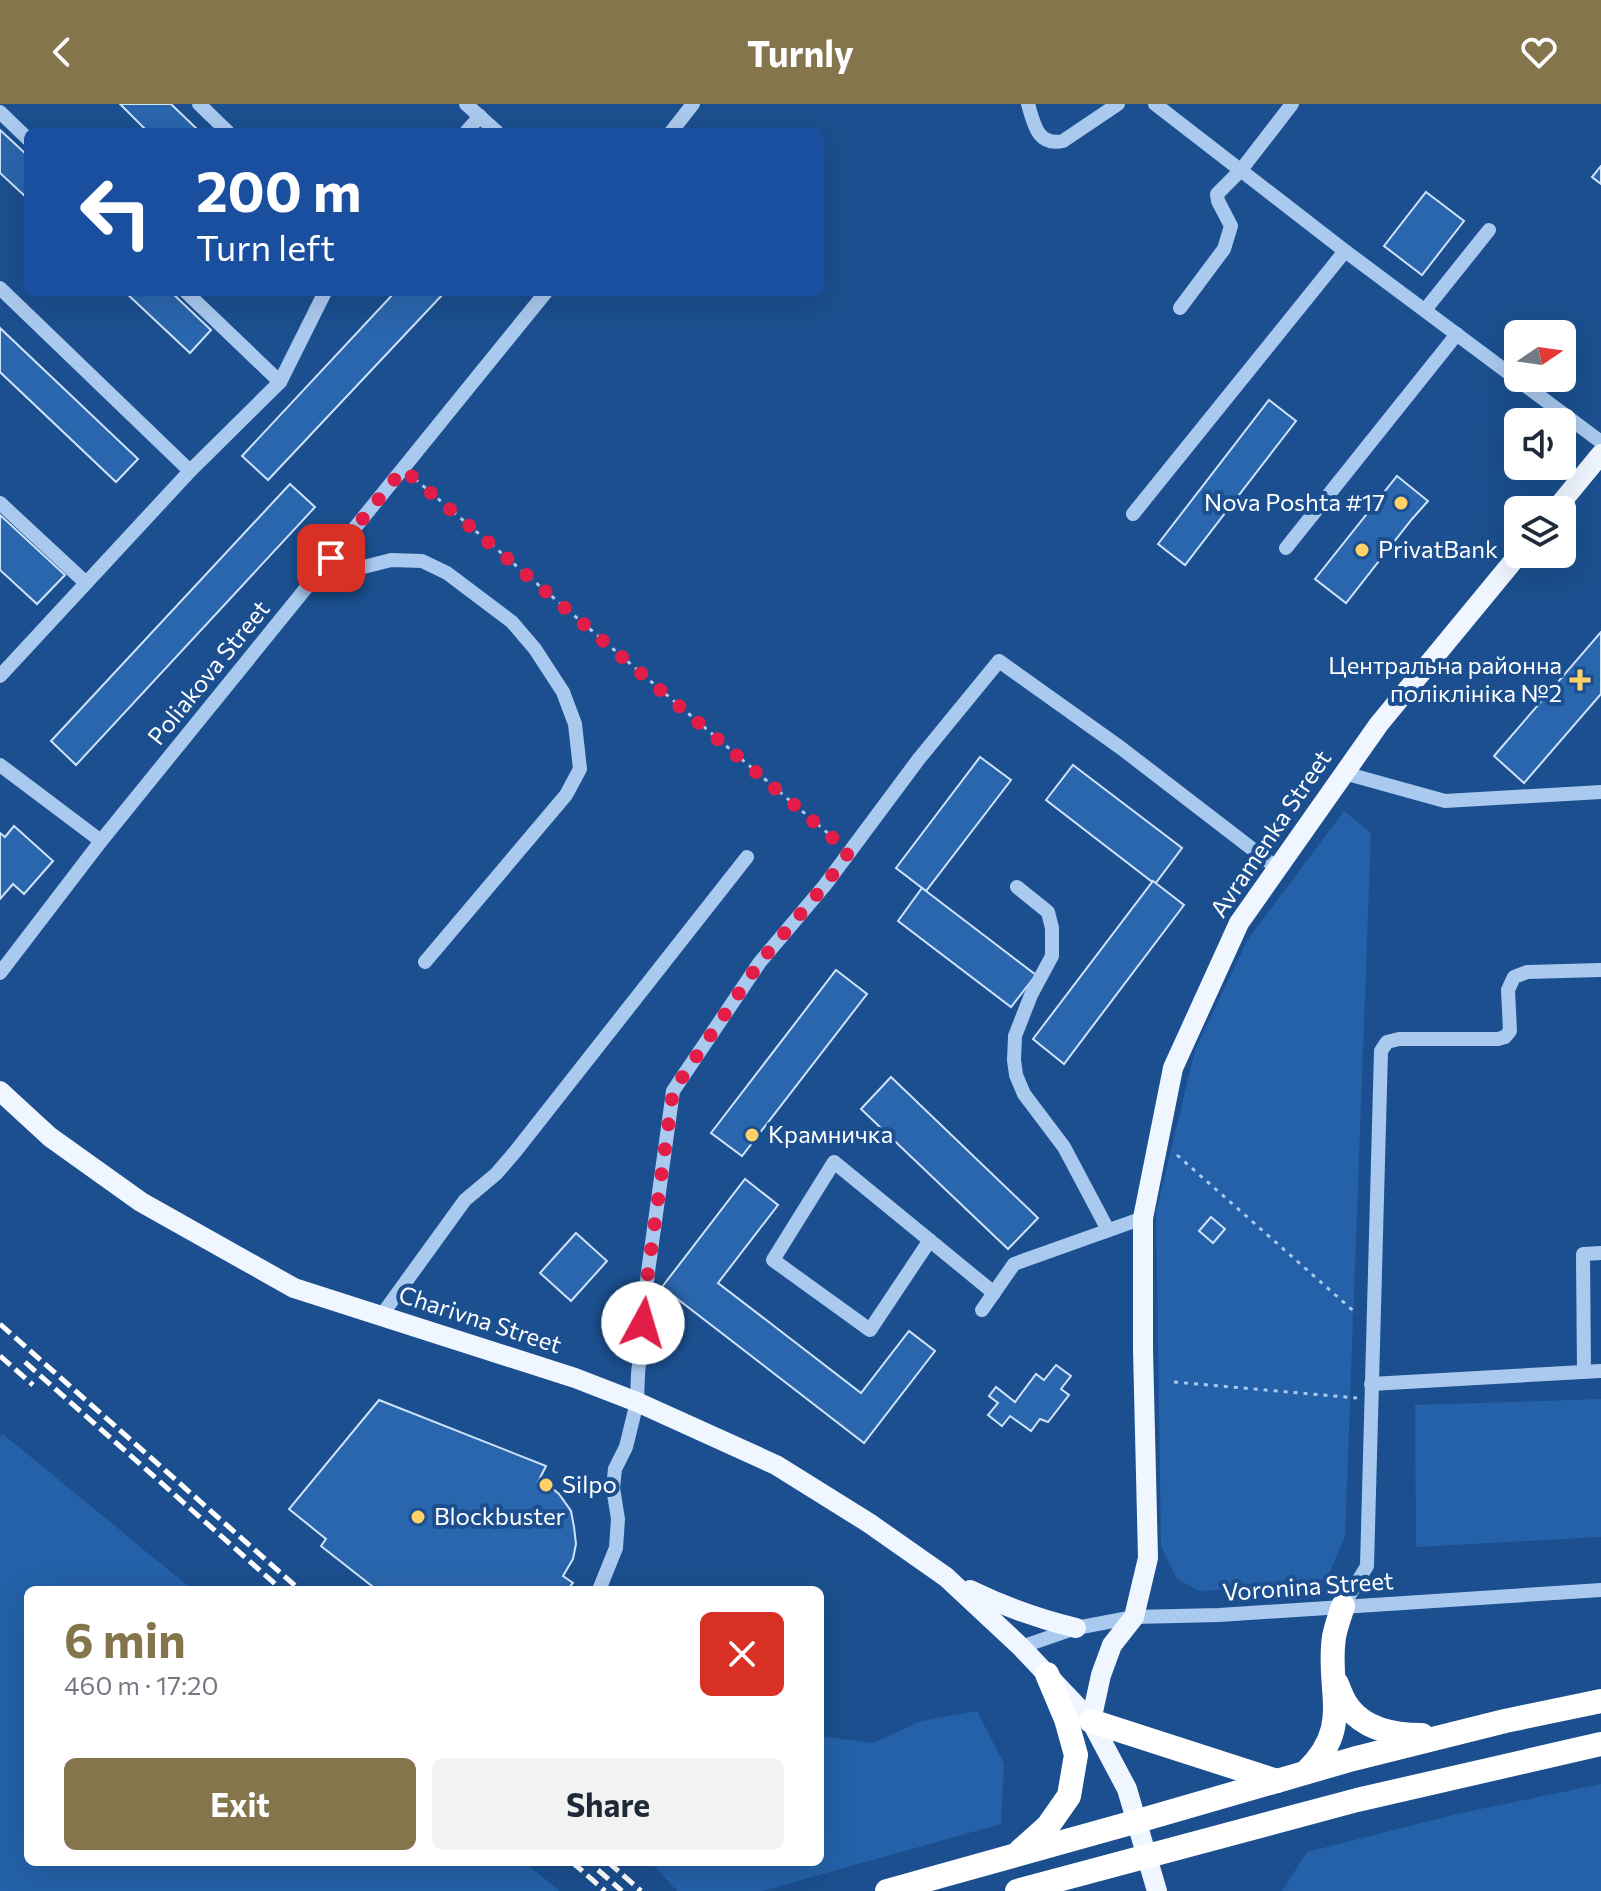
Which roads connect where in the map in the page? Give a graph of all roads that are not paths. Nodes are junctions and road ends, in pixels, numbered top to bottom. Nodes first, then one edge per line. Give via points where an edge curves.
1 (199, 104) edge
2 (466, 104) edge
3 (693, 104) edge
4 (1028, 104) edge
5 (1118, 104) edge
6 (1155, 104) edge
7 (1292, 104) edge
8 (0, 112) edge
9 (480, 116) junction
10 (224, 128) edge
11 (470, 128) edge
12 (493, 128) edge
13 (674, 128) edge
14 (24, 135) edge
15 (1241, 170) junction
16 (1489, 230) dead end
17 (1345, 251) junction
18 (0, 288) edge
19 (190, 296) edge
20 (323, 296) edge
21 (543, 296) edge
22 (1180, 308) dead end
23 (1425, 310) junction
24 (1457, 334) junction
25 (280, 382) junction
26 (1601, 442) edge
27 (1601, 454) edge
28 (190, 471) junction
29 (1566, 496) edge
30 (0, 503) edge
31 (1133, 514) dead end
32 (1286, 548) dead end
33 (1507, 568) edge
34 (312, 581) junction
35 (86, 583) junction
36 (0, 676) edge
37 (0, 765) edge
38 (1344, 773) junction
39 (1601, 792) edge
40 (101, 841) junction
41 (747, 857) dead end
42 (1277, 868) junction
43 (1017, 887) dead end
44 (425, 962) dead end
45 (1601, 970) edge
46 (0, 973) edge
47 (0, 1091) edge
48 (1143, 1218) junction
49 (1108, 1230) junction
50 (930, 1240) junction
51 (1601, 1253) edge
52 (994, 1293) junction
53 (982, 1310) dead end
54 (381, 1316) junction
55 (1601, 1371) edge
56 (1584, 1372) junction
57 (1371, 1391) junction
58 (637, 1402) junction
59 (946, 1577) junction
60 (601, 1586) edge
61 (1601, 1590) edge
62 (1343, 1606) junction
63 (1134, 1617) junction
64 (1076, 1628) junction
65 (1021, 1647) junction
66 (1047, 1674) junction
67 (1334, 1679) junction
68 (1601, 1701) edge
69 (1091, 1721) junction
70 (1450, 1736) junction
71 (1601, 1744) edge
72 (1306, 1772) junction
73 (1277, 1781) junction
74 (1138, 1821) junction
75 (1017, 1854) junction
76 (1147, 1855) junction
77 (887, 1891) edge
78 (1017, 1891) edge
79 (1157, 1891) edge

1 - 10 street
2 - 9 street
3 - 13 street
4 - 5 street via 1036,131 1055,143
6 - 15 street
7 - 15 street
8 - 14 street
9 - 11 street
9 - 12 street
15 - 17 street
15 - 22 street via 1217,194 1231,226 1224,249
16 - 23 street
17 - 23 street
17 - 31 street
18 - 28 street
19 - 25 street
20 - 25 street
21 - 34 street, Poliakova Street
23 - 24 street
24 - 26 street
24 - 32 street
25 - 28 street
27 - 29 main road
28 - 35 street
30 - 35 street
33 - 38 main road, Avramenka Street
34 - 40 street, Poliakova Street
34 - 44 street via 391,560 422,561 447,573 520,631 563,692 575,724 580,769 566,795
35 - 36 street
37 - 40 street
38 - 39 street via 1445,801
38 - 42 main road, Avramenka Street
40 - 46 street, Poliakova Street
41 - 54 street via 515,1152 465,1200
42 - 48 main road, Avramenka Street via 1239,923 1173,1068
42 - 58 street via 999,661 760,962 673,1091 648,1272
43 - 49 street via 1048,912 1052,956 1015,1036 1016,1075 1064,1147
45 - 57 street via 1514,977 1508,990 1510,1031 1505,1037 1399,1039 1387,1042 1381,1051
47 - 54 main road, Charivna Street via 50,1137 141,1202 294,1288
48 - 49 street
48 - 63 main road, Avramenka Street via 1148,1558
49 - 52 street via 1014,1264
50 - 50 street via 834,1162 773,1260 870,1330
50 - 52 street
51 - 56 street via 1583,1254
52 - 53 street
54 - 58 main road, Charivna Street
55 - 56 street
56 - 57 street
57 - 62 street via 1367,1566
58 - 59 main road, Charivna Street via 776,1465
58 - 60 street via 615,1469 616,1548
59 - 64 main road via 1006,1606
59 - 65 main road, Charivna Street
61 - 62 street, Voronina Street
62 - 63 street, Voronina Street
62 - 67 highway via 1334,1637
63 - 64 street, Voronina Street
63 - 69 main road via 1112,1645
64 - 65 street, Voronina Street
65 - 66 main road, Charivna Street
66 - 69 main road, Charivna Street
66 - 75 highway via 1076,1755 1069,1796 1048,1826
67 - 70 highway via 1348,1708 1374,1728 1402,1735
67 - 72 highway via 1335,1721 1329,1743
68 - 70 highway
69 - 73 highway
69 - 74 main road, Charivna Street
70 - 72 highway
71 - 76 highway
72 - 73 highway
73 - 74 highway
74 - 75 highway
74 - 76 main road, Charivna Street
75 - 77 highway
76 - 78 highway
76 - 79 main road, Charivna Street

